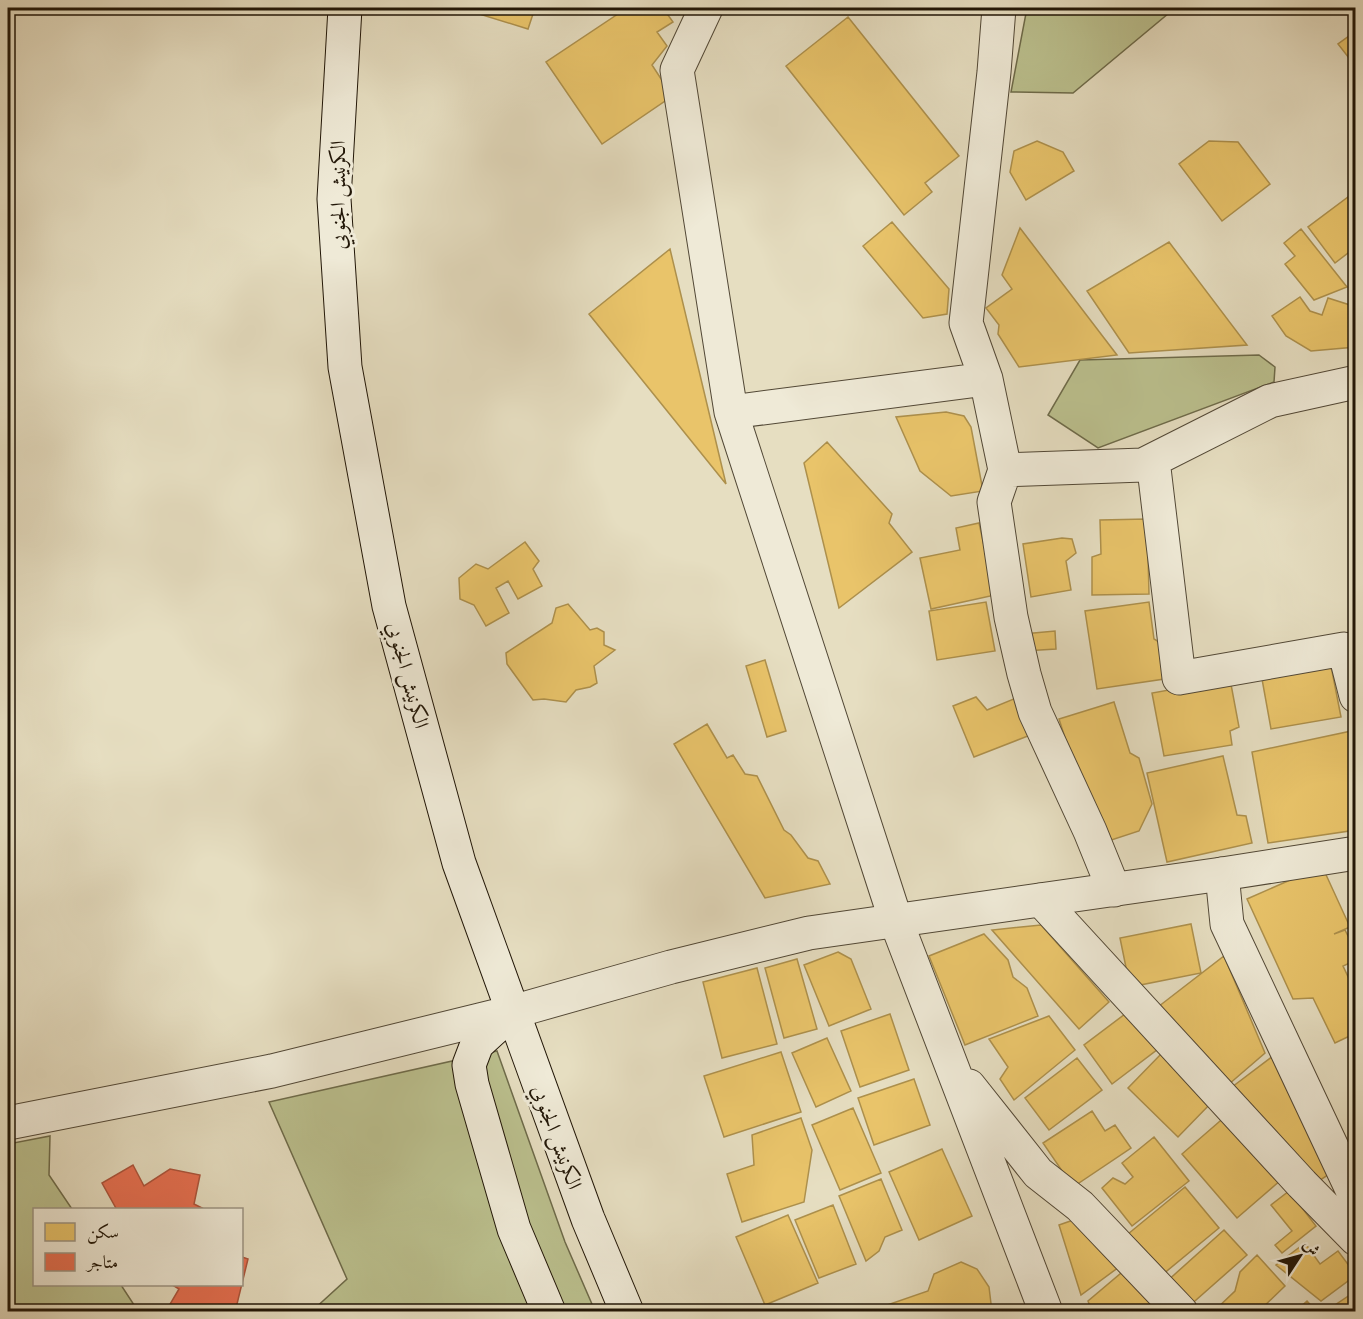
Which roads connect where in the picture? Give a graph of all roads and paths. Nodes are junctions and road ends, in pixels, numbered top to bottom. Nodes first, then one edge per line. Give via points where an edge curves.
1 (345, 8) edge
2 (706, 8) edge
3 (999, 8) edge
4 (986, 379) junction
5 (1356, 382) edge
6 (731, 412) junction
7 (1153, 460) junction
8 (1005, 470) junction
9 (1356, 696) edge
10 (1356, 852) edge
11 (1222, 874) junction
12 (1114, 890) junction
13 (1041, 900) junction
14 (896, 921) junction
15 (512, 1012) junction
16 (949, 1061) junction
17 (8, 1124) edge
18 (1356, 1198) edge
19 (1356, 1239) edge
20 (549, 1311) edge
21 (627, 1311) edge
22 (1046, 1311) edge
23 (1181, 1311) edge

1 - 15 street, الكرنيش الجنوبي via 334,200 345,367 389,606 459,863
2 - 6 street via 677,70
3 - 4 street via 966,322
4 - 6 street
4 - 8 street
5 - 7 street via 1270,401
6 - 14 street
7 - 8 street via 1143,465
7 - 9 street via 1179,678 1344,649
8 - 12 street via 994,502 1011,617 1024,674 1035,712
10 - 11 street
11 - 12 street
11 - 18 street via 1227,924
12 - 13 street
13 - 14 street
13 - 19 street
14 - 15 street via 809,933
14 - 16 street
15 - 17 street via 272,1071
15 - 20 street via 477,1044 469,1065 514,1229
15 - 21 street, الكرنيش الجنوبي via 588,1219
16 - 22 street
16 - 23 street via 1038,1173 1080,1206

